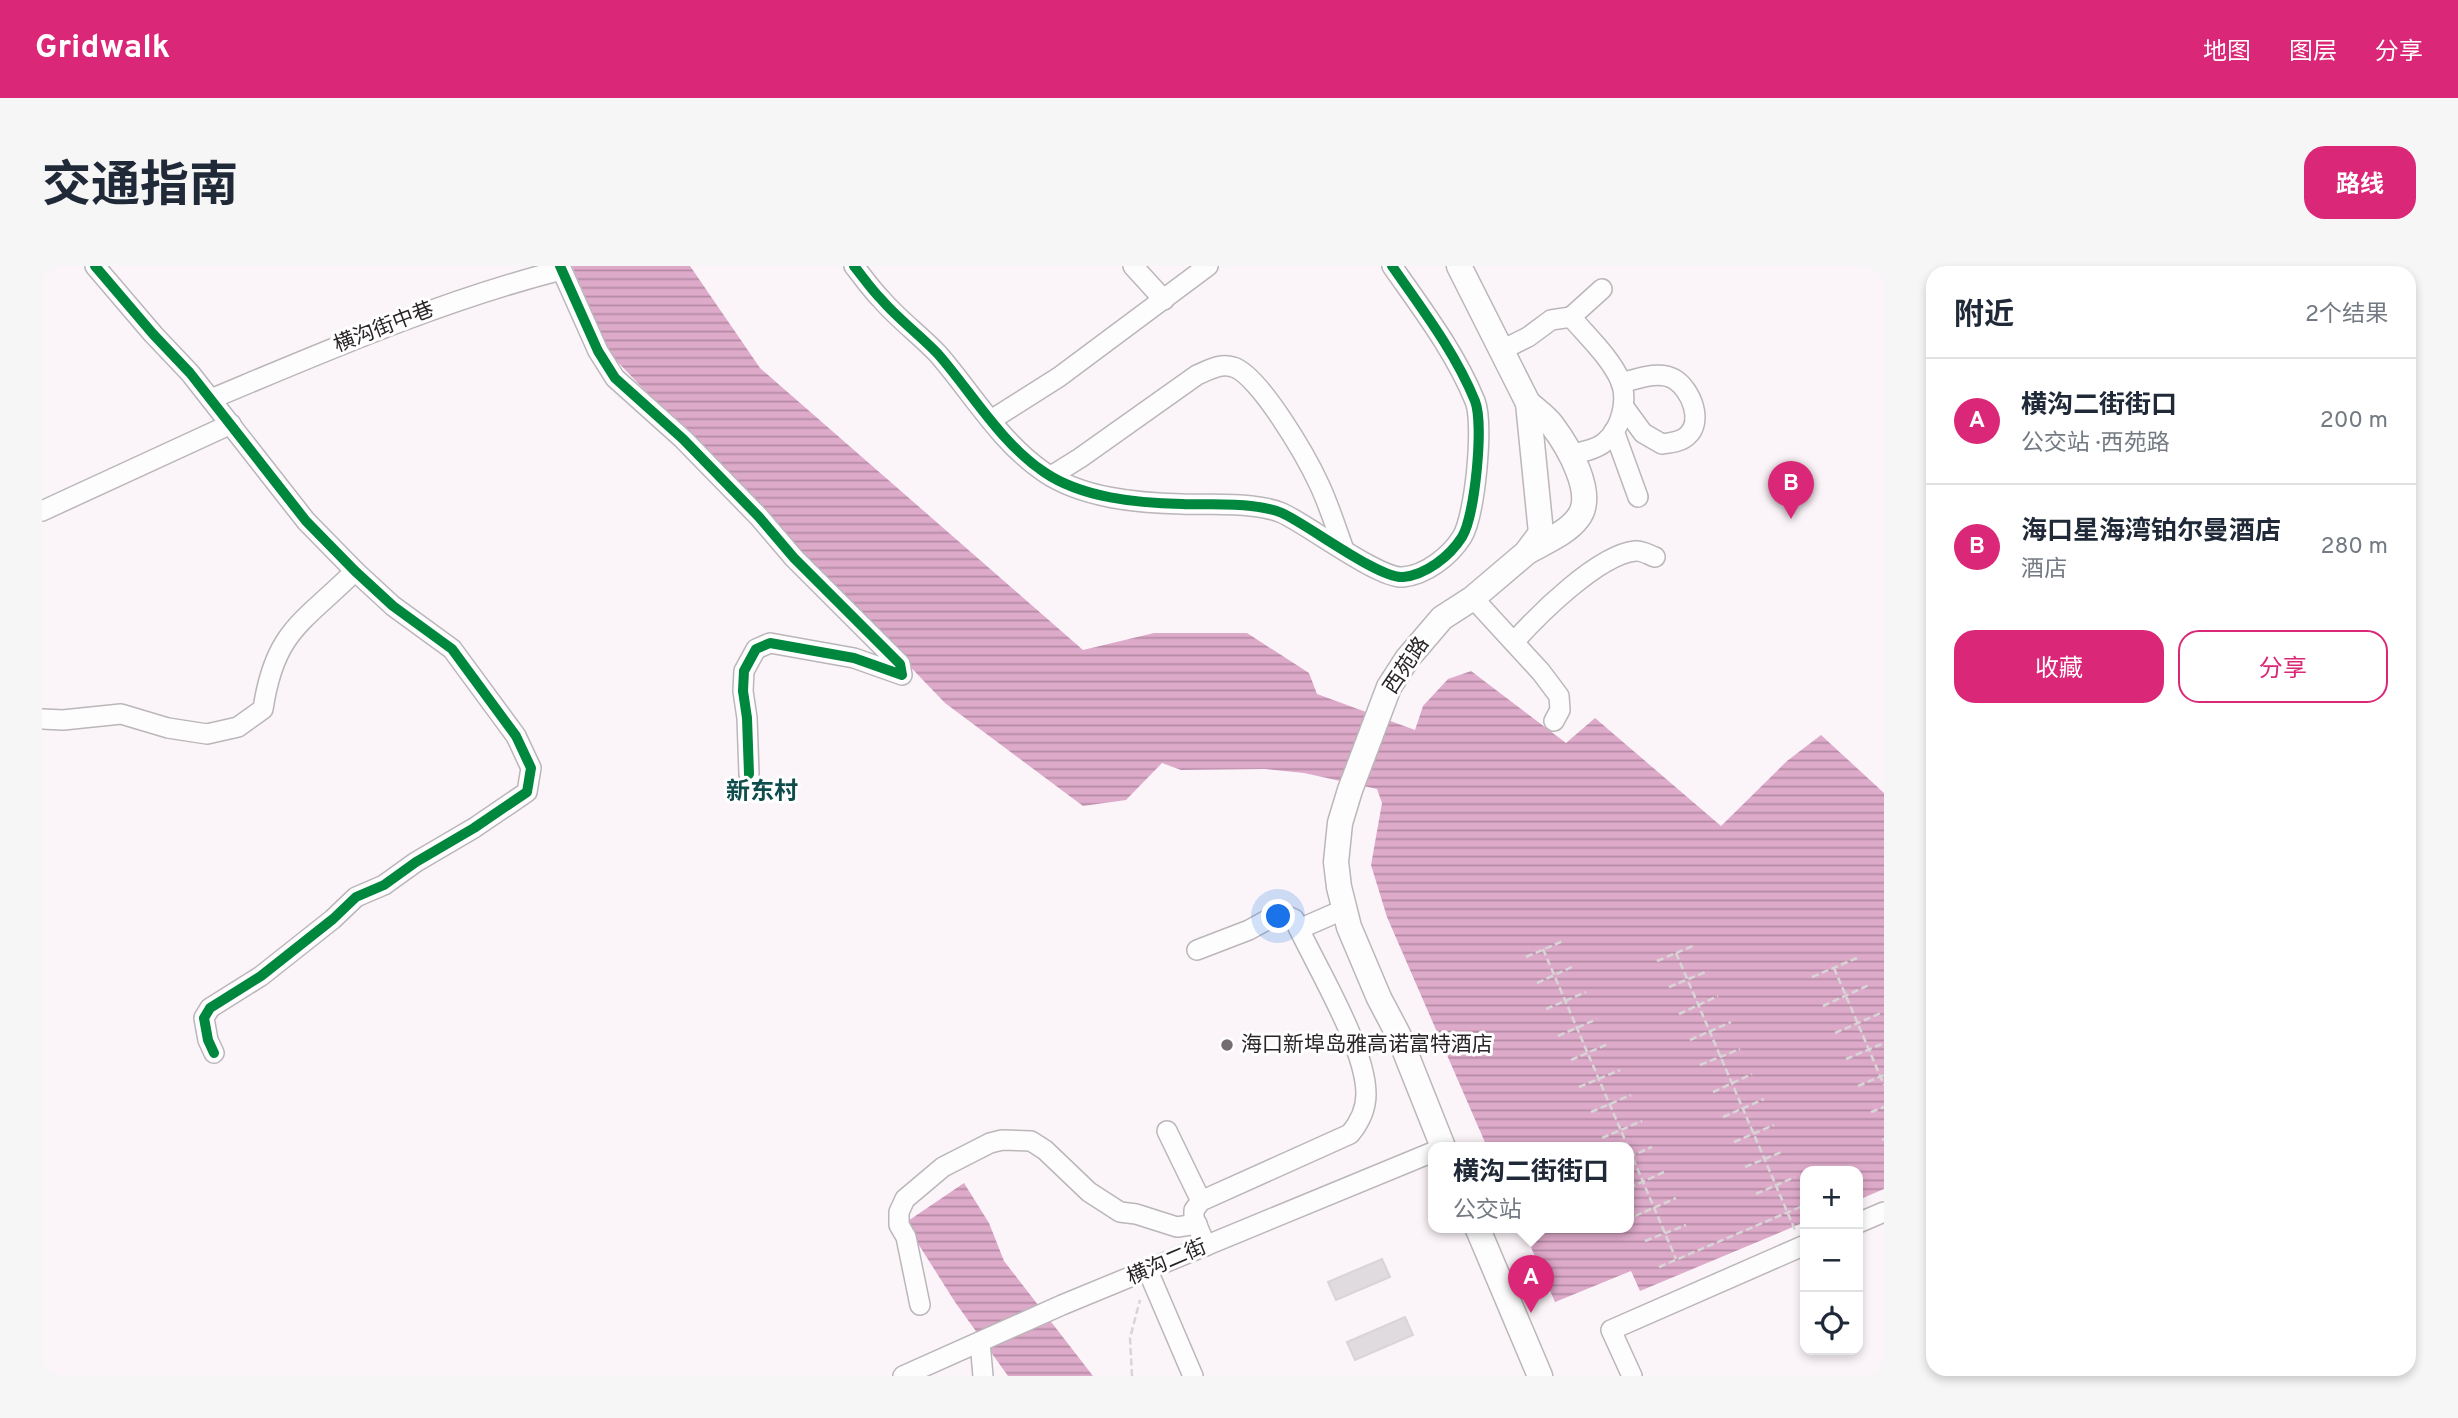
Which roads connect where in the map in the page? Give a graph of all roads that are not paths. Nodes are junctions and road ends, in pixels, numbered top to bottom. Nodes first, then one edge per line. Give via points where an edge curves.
1 (95, 266) edge
2 (854, 266) edge
3 (1133, 266) edge
4 (1208, 266) edge
5 (1392, 266) edge
6 (561, 268) edge
7 (1465, 268) edge
8 (1602, 289) dead end
9 (1164, 300) junction
10 (1571, 317) junction
11 (1502, 350) junction
12 (1621, 383) junction
13 (211, 399) junction
14 (1528, 402) junction
15 (1624, 407) junction
16 (991, 420) junction
17 (231, 424) junction
18 (1614, 431) junction
19 (1570, 454) junction
20 (1051, 476) junction
21 (1639, 497) dead end
22 (42, 511) edge
23 (1345, 550) junction
24 (1526, 553) junction
25 (1655, 557) dead end
26 (355, 571) junction
27 (1473, 598) junction
28 (1514, 642) junction
29 (42, 719) edge
30 (1554, 721) dead end
31 (749, 774) dead end
32 (1345, 909) junction
33 (1298, 929) junction
34 (1197, 950) dead end
35 (214, 1053) dead end
36 (1167, 1131) dead end
37 (1441, 1142) edge
38 (1428, 1154) edge
39 (1202, 1201) junction
40 (1884, 1212) edge
41 (1863, 1221) edge
42 (1197, 1224) junction
43 (1480, 1233) edge
44 (1206, 1246) junction
45 (1800, 1247) edge
46 (1148, 1271) junction
47 (919, 1305) dead end
48 (980, 1342) junction
49 (977, 1374) edge
50 (903, 1376) edge
51 (1193, 1376) edge
52 (1540, 1376) edge
53 (1632, 1376) edge

1 - 13 street
2 - 16 street via 880,299 935,351
3 - 9 street
4 - 9 street
5 - 23 street via 1444,343 1476,405 1477,461 1471,514 1463,536 1445,557 1401,578
6 - 13 street, 横沟街中巷 via 453,301
6 - 31 street via 615,378 682,439 900,664 902,676 854,659 770,643 756,649 744,671
7 - 11 main road, 西苑路
8 - 10 street
9 - 16 street
10 - 11 street via 1551,320
10 - 12 street via 1608,360
11 - 14 main road, 西苑路
12 - 15 street
12 - 15 street via 1654,375 1674,378 1694,406 1694,427 1686,438 1662,444 1643,433
13 - 17 street
14 - 19 main road via 1550,423
14 - 24 main road, 西苑路 via 1541,533
15 - 18 street
16 - 20 street via 1020,452
17 - 22 street
17 - 26 street via 306,521
18 - 19 street via 1594,448
18 - 21 street
19 - 24 main road via 1585,500 1579,517
20 - 23 street via 1076,489 1116,497 1281,512
20 - 23 street via 1197,375 1230,366 1241,370 1272,403 1319,482
24 - 27 main road, 西苑路
25 - 28 street via 1639,550 1627,553 1587,574
26 - 29 street via 290,633 277,653 263,709 238,727 207,734 121,714
26 - 35 street via 453,649 516,736 531,768 527,792 384,885 356,897 261,976 210,1008 204,1018
27 - 28 street
27 - 32 main road, 西苑路 via 1434,626 1389,687 1340,823 1336,862
28 - 30 street via 1559,696 1560,710
32 - 33 street
32 - 37 main road, 西苑路
33 - 34 street via 1294,919 1285,915
33 - 39 street via 1354,1045 1365,1076 1364,1110 1350,1133
36 - 39 street
38 - 44 street, 横沟二街
39 - 42 street via 1194,1210
40 - 41 street
42 - 44 street
42 - 47 street via 1177,1227 1120,1212 1088,1192 1031,1141 990,1143 943,1167 905,1199 899,1212
43 - 52 main road
44 - 46 street, 横沟二街
45 - 53 street via 1611,1330
46 - 48 street, 横沟二街
46 - 51 street
48 - 49 street
48 - 50 street, 横沟二街

